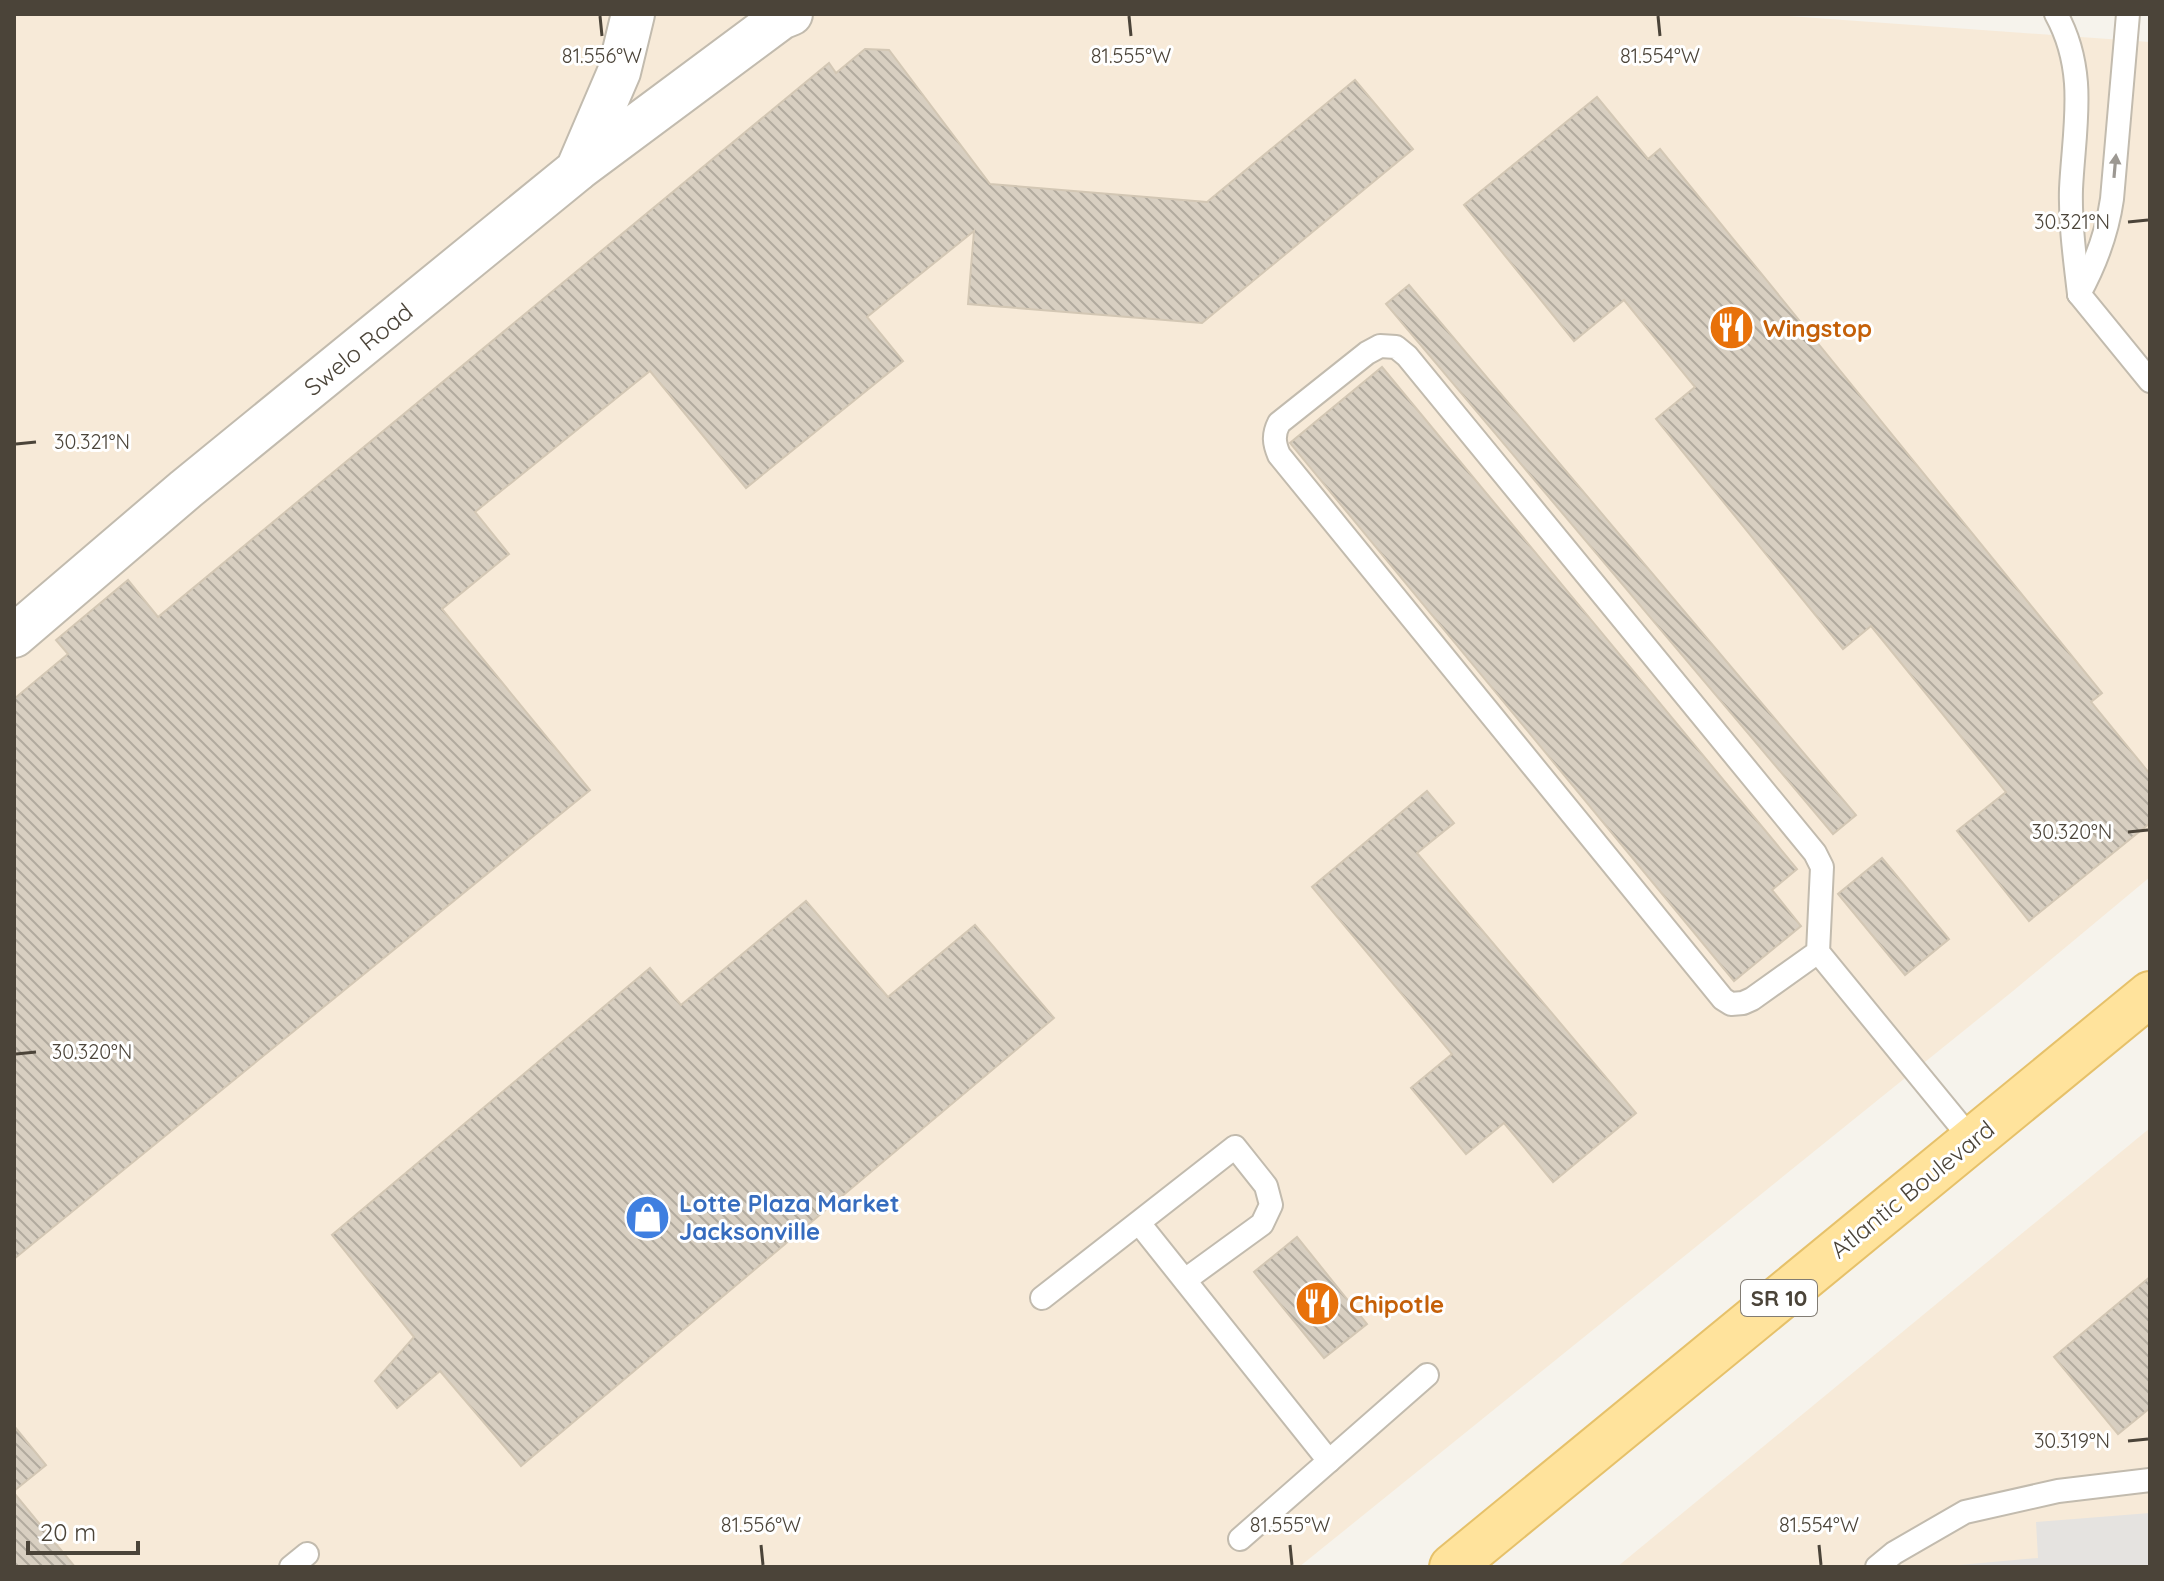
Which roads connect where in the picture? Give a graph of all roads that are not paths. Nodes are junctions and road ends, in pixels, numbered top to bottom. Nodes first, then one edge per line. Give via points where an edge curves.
1 (633, 14) edge
2 (791, 14) edge
3 (2056, 14) edge
4 (2128, 14) edge
5 (577, 170) junction
6 (2079, 294) junction
7 (2150, 381) edge
8 (14, 636) edge
9 (1818, 952) junction
10 (2150, 994) edge
11 (1972, 1140) junction
12 (1139, 1223) junction
13 (1185, 1280) junction
14 (1042, 1298) dead end
15 (1427, 1375) dead end
16 (1329, 1461) junction
17 (2150, 1480) edge
18 (1240, 1539) dead end
19 (1452, 1567) edge
20 (1877, 1567) edge

1 - 5 street, Swelo Road via 619,72
2 - 5 street
3 - 6 lane via 2069,40 2077,82 2071,190
6 -> 4 lane via 2108,223
5 - 8 street, Swelo Road
6 - 7 lane
9 - 9 lane via 1752,999 1731,1004 1723,999 1279,455 1274,433 1279,423 1380,346 1396,347 1407,356 1815,853 1822,867
9 - 11 lane
10 - 11 main road, Atlantic Boulevard / SR 10
11 - 19 main road, Atlantic Boulevard / SR 10
12 - 13 lane
12 - 13 lane via 1235,1147 1266,1186 1271,1205 1262,1224
12 - 14 lane
13 - 16 lane
15 - 16 lane
16 - 18 lane
17 - 20 lane via 2058,1491 1965,1512

